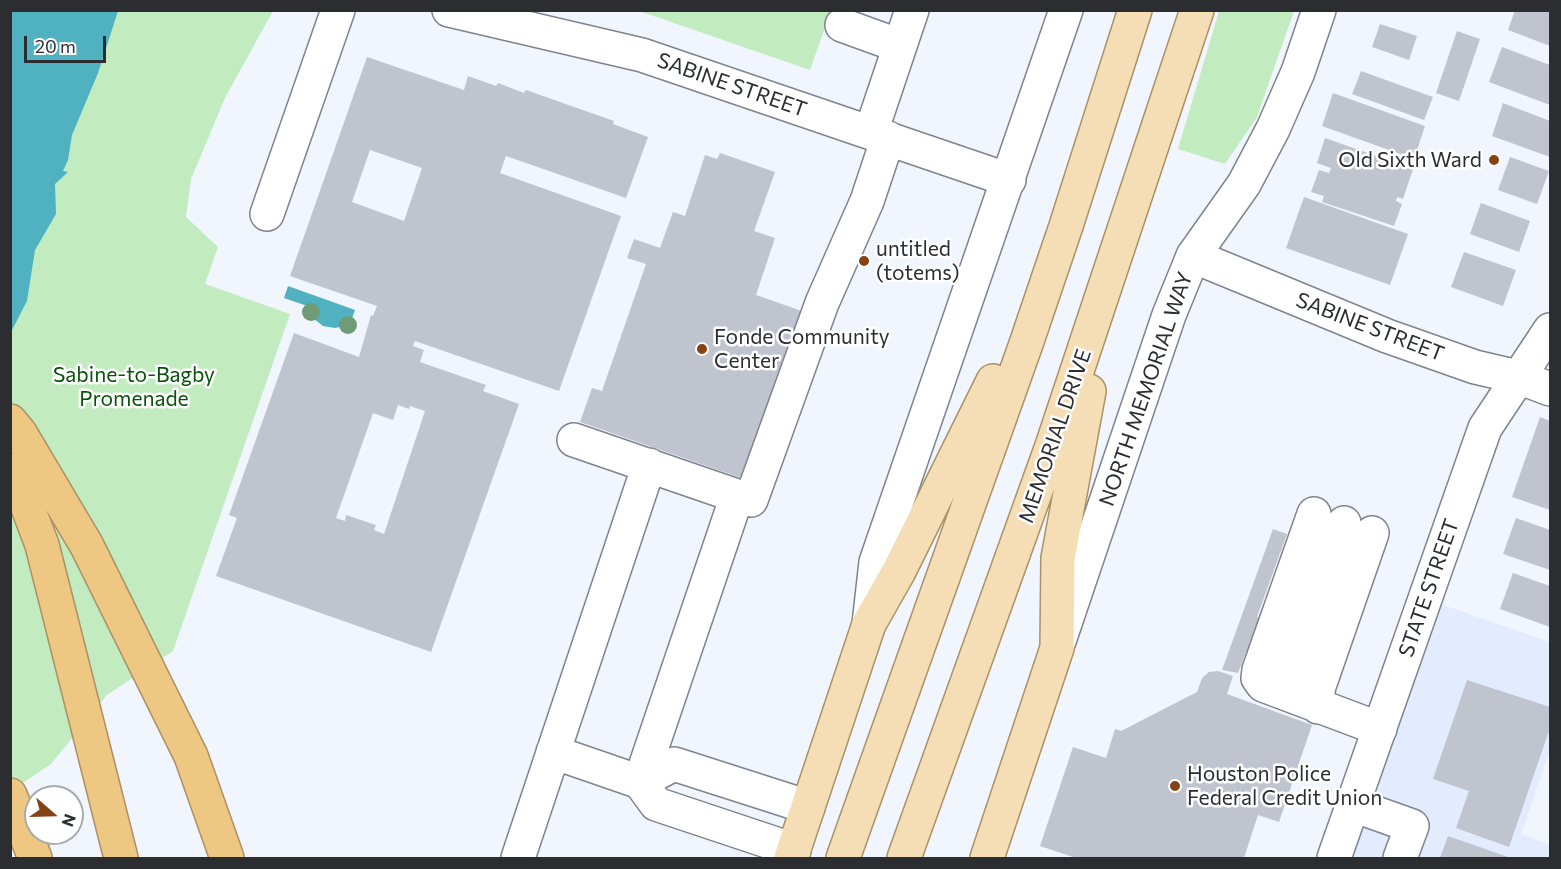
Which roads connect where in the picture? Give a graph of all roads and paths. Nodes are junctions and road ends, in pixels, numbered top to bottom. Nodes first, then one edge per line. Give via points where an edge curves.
1 (338, 10) edge
2 (912, 10) edge
3 (1066, 10) edge
4 (1135, 10) edge
5 (1197, 10) edge
6 (1319, 10) edge
7 (466, 13) edge
8 (843, 25) dead end
9 (900, 46) junction
10 (879, 135) junction
11 (1009, 180) junction
12 (267, 214) dead end
13 (1193, 256) junction
14 (1092, 329) junction
15 (1551, 330) edge
16 (1026, 344) junction
17 (1518, 377) junction
18 (1551, 389) edge
19 (10, 421) edge
20 (574, 440) dead end
21 (649, 465) junction
22 (10, 470) edge
23 (737, 496) junction
24 (869, 624) junction
25 (1057, 648) junction
26 (1298, 698) junction
27 (1380, 729) junction
28 (553, 752) junction
29 (640, 782) junction
30 (10, 795) edge
31 (1353, 805) junction
32 (808, 807) junction
33 (792, 854) edge
34 (35, 858) edge
35 (121, 858) edge
36 (227, 858) edge
37 (518, 858) edge
38 (843, 858) edge
39 (904, 858) edge
40 (987, 858) edge
41 (1334, 858) edge
42 (1400, 858) edge

1 - 12 street
2 - 9 street
3 - 11 street
4 - 16 main road
5 - 14 main road, MEMORIAL DRIVE
6 - 13 street, NORTH MEMORIAL WAY via 1273,129 1244,183
7 - 10 street, SABINE STREET via 642,55
8 - 9 street
9 - 10 street
10 - 11 street, SABINE STREET
10 - 23 street via 867,201 822,303 751,500
11 - 24 street via 876,562
13 - 17 street, SABINE STREET via 1387,336 1475,367
13 - 25 street, NORTH MEMORIAL WAY via 1169,315
14 - 25 main road via 1091,380 1058,558
14 - 39 main road, MEMORIAL DRIVE
15 - 17 street, STATE STREET
16 - 24 main road via 1002,363
16 - 38 main road
17 - 18 street, SABINE STREET
17 - 27 street, STATE STREET via 1485,428
19 - 36 highway via 103,577 191,756
20 - 21 street
21 - 23 street
21 - 28 street
22 - 35 highway via 42,545
23 - 29 street
24 - 32 main road
25 - 40 main road
26 - 26 street via 1263,685 1258,678 1259,670 1343,524
26 - 27 street
27 - 31 street, STATE STREET
28 - 29 street
28 - 37 street
29 - 32 street via 674,764
29 - 33 street via 656,804
30 - 34 highway
31 - 41 street, STATE STREET
31 - 42 street via 1412,826
32 - 33 main road

